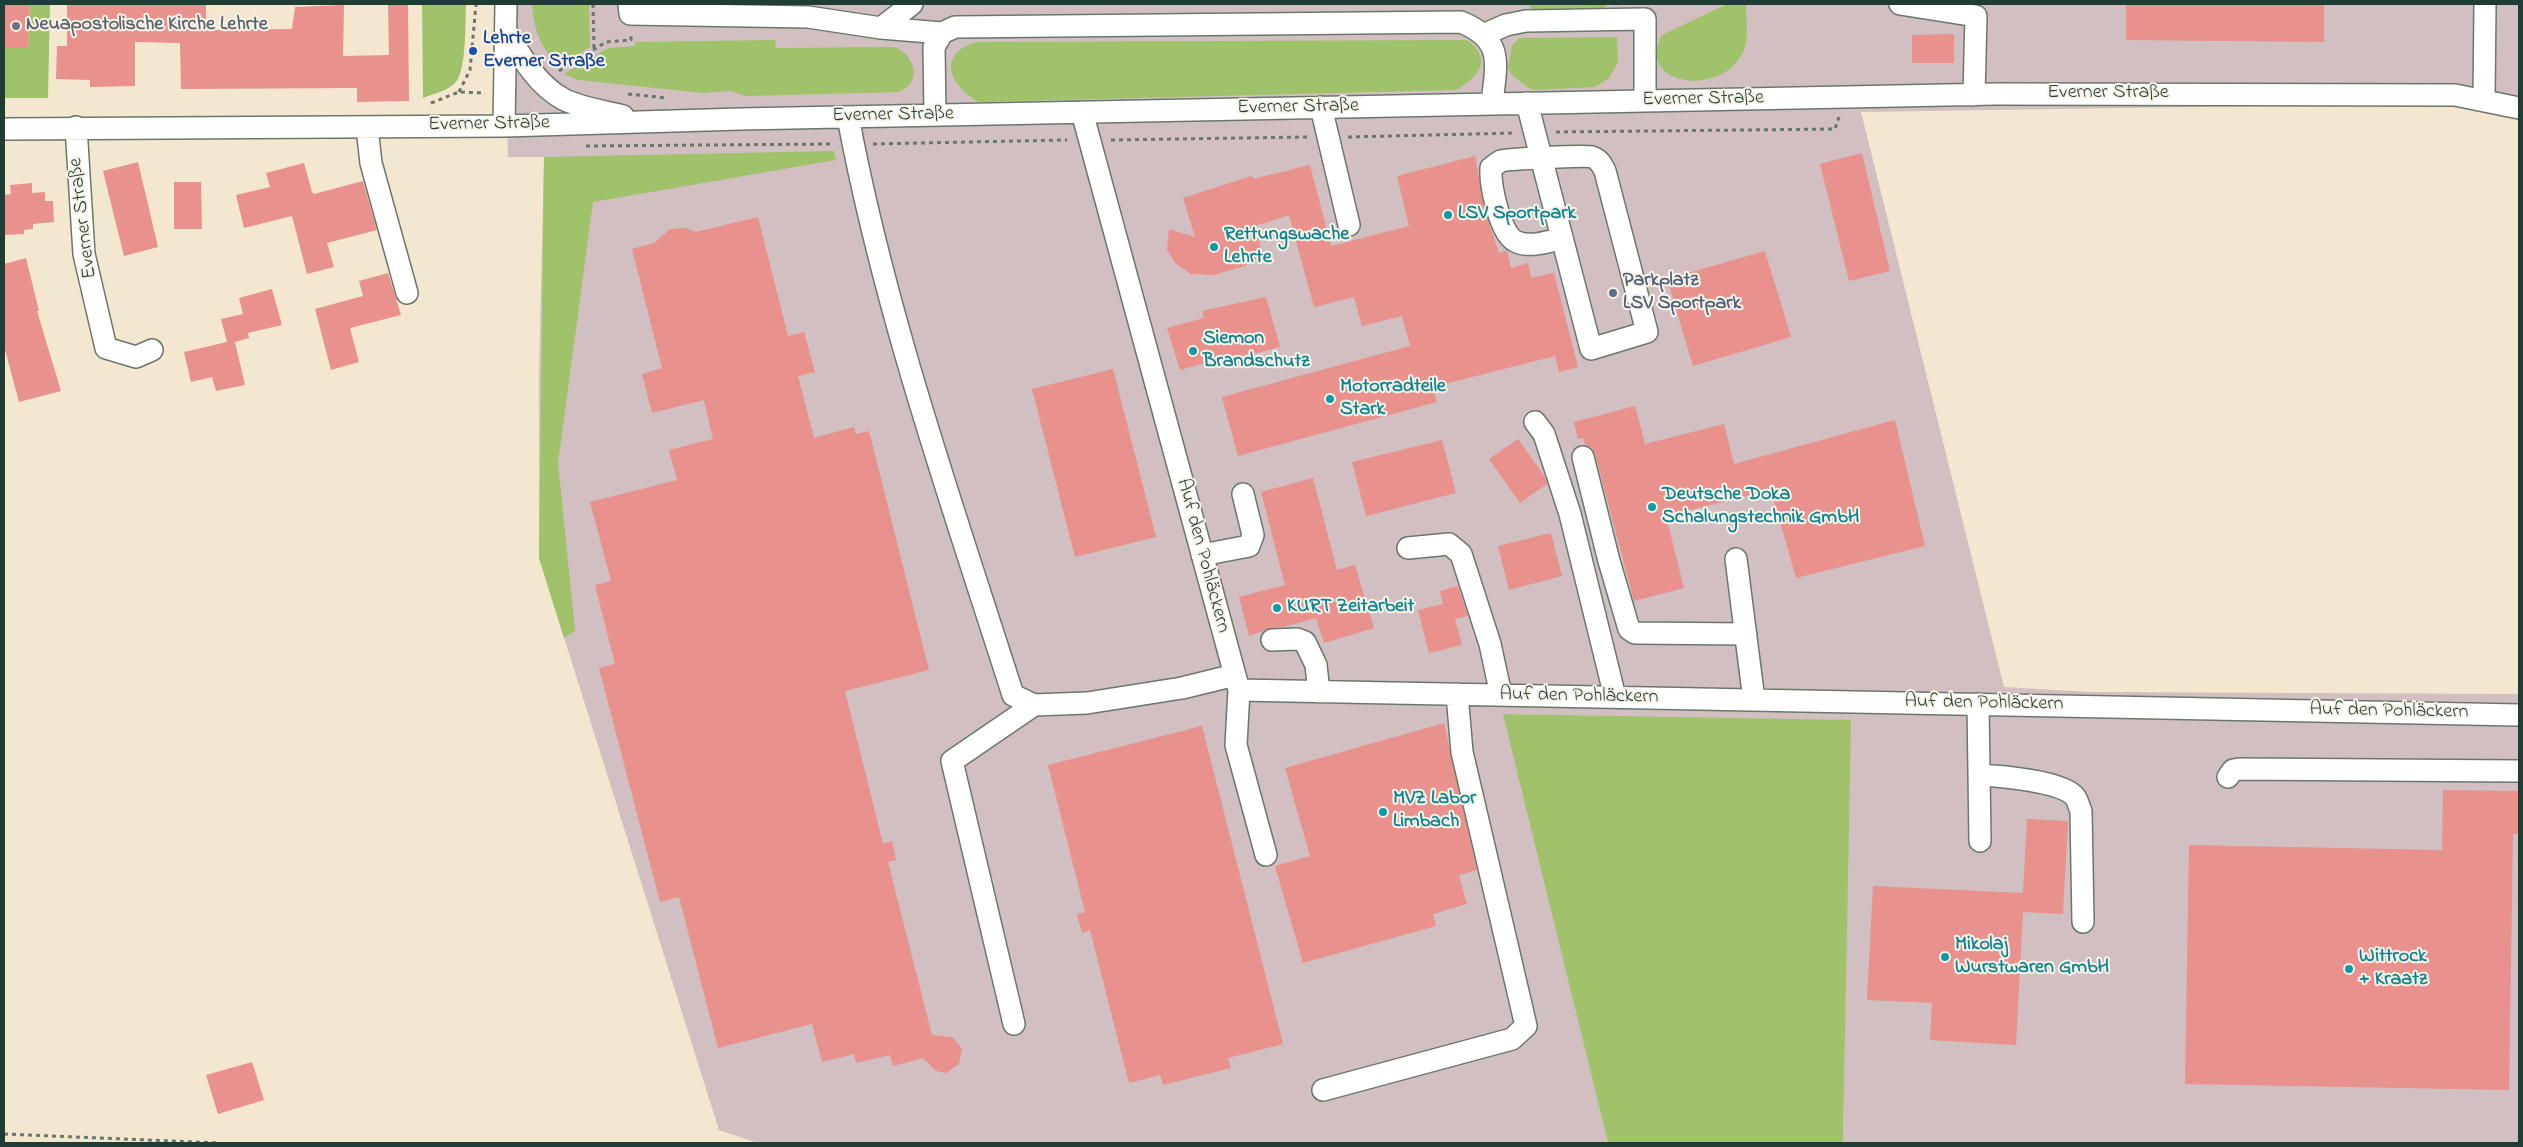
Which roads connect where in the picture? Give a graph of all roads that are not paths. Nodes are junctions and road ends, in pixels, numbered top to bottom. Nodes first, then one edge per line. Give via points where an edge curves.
1 (506, 4) edge
2 (912, 4) edge
3 (1900, 4) edge
4 (2485, 4) edge
5 (629, 9) edge
6 (829, 12) edge
7 (1631, 12) edge
8 (881, 28) junction
9 (506, 31) junction
10 (942, 33) junction
11 (1484, 35) junction
12 (1974, 95) junction
13 (2484, 100) junction
14 (1645, 101) junction
15 (1527, 103) junction
16 (1492, 104) junction
17 (1320, 107) junction
18 (2519, 108) edge
19 (1082, 112) junction
20 (934, 115) junction
21 (848, 117) junction
22 (645, 122) junction
23 (504, 126) junction
24 (76, 127) junction
25 (367, 128) junction
26 (4, 129) edge
27 (1542, 159) junction
28 (1350, 225) dead end
29 (1562, 239) junction
30 (407, 293) dead end
31 (152, 350) dead end
32 (1535, 422) dead end
33 (1584, 457) dead end
34 (1242, 494) dead end
35 (1408, 548) dead end
36 (1202, 555) junction
37 (1736, 560) dead end
38 (1746, 634) junction
39 (1272, 640) dead end
40 (1237, 683) junction
41 (1319, 692) junction
42 (1457, 694) junction
43 (1501, 695) junction
44 (1616, 697) junction
45 (1754, 700) junction
46 (1978, 704) junction
47 (1034, 705) junction
48 (2519, 715) edge
49 (2519, 771) edge
50 (1979, 775) junction
51 (2228, 776) dead end
52 (1980, 841) dead end
53 (1266, 855) dead end
54 (2083, 922) dead end
55 (1014, 1024) dead end
56 (1323, 1090) dead end

1 - 9 street
2 - 8 street
3 - 12 street via 1976,16
4 - 13 street
5 - 6 street via 776,16
6 - 8 street
7 - 11 street via 1526,21 1506,25
7 - 14 street via 1645,19
8 - 10 street
9 - 22 street via 545,87 564,99
9 - 23 street
10 - 11 street via 955,27 1461,22
10 - 20 street via 934,47
11 - 16 street via 1490,40 1496,57
12 - 13 street, Everner Straße via 2434,95
12 - 14 street, Everner Straße
13 - 18 street, Everner Straße
14 - 15 street, Everner Straße
15 - 16 street, Everner Straße
15 - 27 street
16 - 17 street, Everner Straße
17 - 19 street, Everner Straße
17 - 28 street
19 - 20 street, Everner Straße
19 - 36 street, Auf den Pohläckern
20 - 21 street, Everner Straße
21 - 22 street, Everner Straße
21 - 47 street via 861,190 928,430 1013,695
22 - 23 street, Everner Straße
23 - 25 street, Everner Straße
24 - 25 street, Everner Straße
24 - 26 street, Everner Straße
24 - 31 street, Everner Straße via 84,254 106,348 136,357
25 - 30 street via 371,163
27 - 29 street
27 - 29 street via 1500,162 1491,168 1490,179 1505,232 1515,242 1530,245
27 - 29 street via 1593,157 1601,163 1648,332 1591,349
32 - 44 street via 1544,434 1570,514
33 - 38 street via 1630,629 1635,633
34 - 36 street via 1253,535 1249,546
35 - 43 street via 1450,544 1461,554 1490,644
36 - 40 street, Auf den Pohläckern
37 - 38 street
38 - 45 street
39 - 41 street via 1297,639 1305,642 1316,665
40 - 41 street, Auf den Pohläckern
40 - 47 street via 1087,703
40 - 53 street via 1236,745
41 - 42 street, Auf den Pohläckern
42 - 43 street, Auf den Pohläckern
42 - 56 street via 1462,752 1526,1026 1512,1040
43 - 44 street, Auf den Pohläckern
44 - 45 street, Auf den Pohläckern
45 - 46 street, Auf den Pohläckern
46 - 48 street, Auf den Pohläckern
46 - 50 street
47 - 55 street via 952,761
49 - 51 street via 2238,769
50 - 52 street
50 - 54 street via 2020,778 2062,788 2074,795 2081,811

